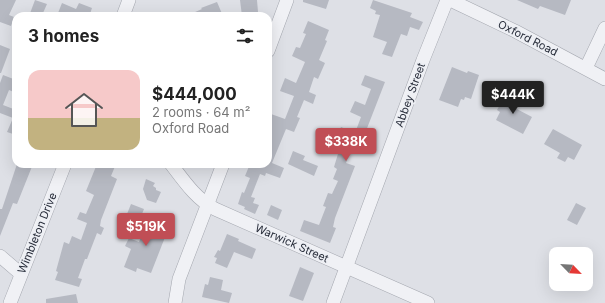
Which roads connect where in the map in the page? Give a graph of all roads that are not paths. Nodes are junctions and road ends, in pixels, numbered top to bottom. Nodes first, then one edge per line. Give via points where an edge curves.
1 (127, 0) edge
2 (288, 0) edge
3 (448, 0) edge
4 (124, 12) edge
5 (605, 28) edge
6 (272, 41) edge
7 (586, 68) junction
8 (605, 79) edge
9 (63, 168) edge
10 (174, 168) edge
11 (221, 168) edge
12 (207, 204) junction
13 (0, 256) edge
14 (346, 267) junction
15 (21, 274) junction
16 (10, 303) edge
17 (174, 303) edge
18 (333, 303) edge
19 (428, 303) edge

1 - 4 street
2 - 6 street
3 - 7 street, Oxford Road
3 - 14 street, Abbey Street
5 - 7 street
7 - 8 street, Oxford Road
9 - 15 street, Wimbleton Drive
10 - 12 street, Warwick Street
11 - 12 street
12 - 14 street, Warwick Street
12 - 17 street via 179,279
13 - 15 street
14 - 18 street, Abbey Street
14 - 19 street, Warwick Street
15 - 16 street, Wimbleton Drive

